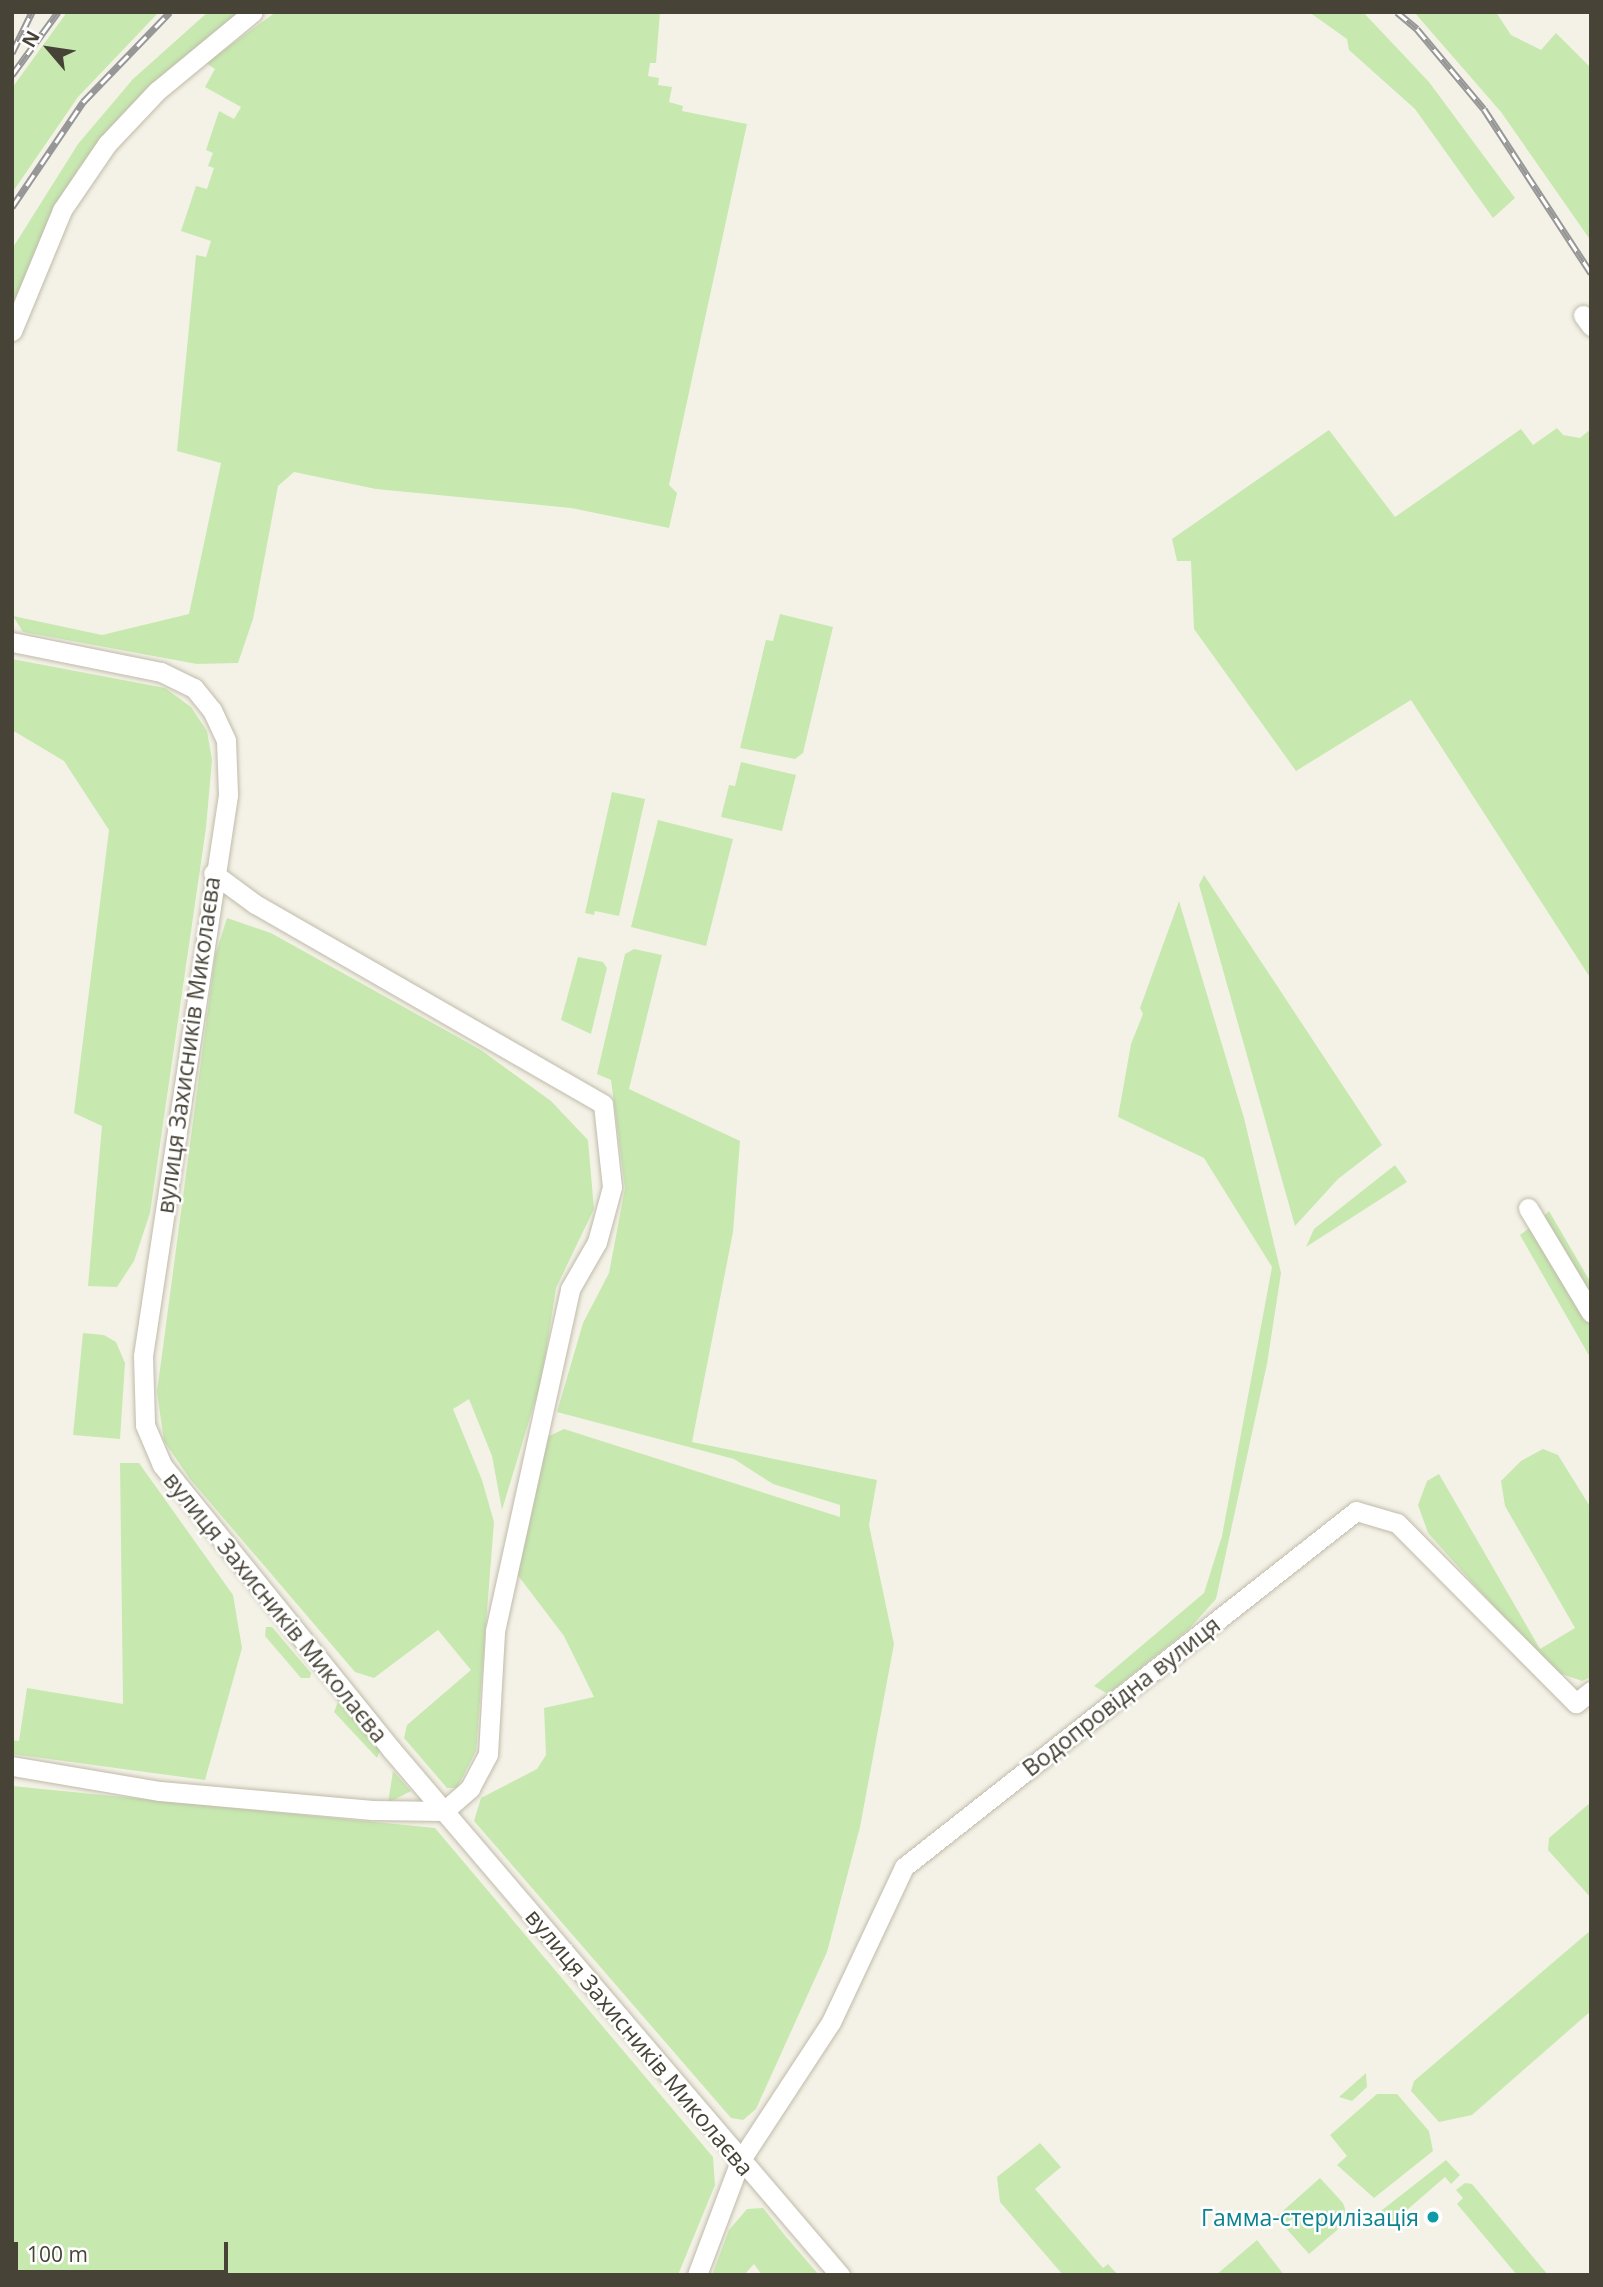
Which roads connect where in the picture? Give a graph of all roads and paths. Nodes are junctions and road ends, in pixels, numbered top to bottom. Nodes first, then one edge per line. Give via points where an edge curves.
1 (253, 12) edge
2 (12, 331) edge
3 (12, 642) edge
4 (213, 873) junction
5 (1528, 1208) dead end
6 (1591, 1313) edge
7 (1591, 1691) edge
8 (12, 1766) edge
9 (444, 1811) junction
10 (740, 2161) junction
11 (697, 2275) edge
12 (840, 2275) edge

1 - 2 street via 157,91 107,144 62,210
3 - 4 street, вулиця Захисників Миколаєва via 161,672 194,688 212,710 226,740 228,795
4 - 9 street, вулиця Захисників Миколаєва via 143,1356 145,1425 162,1465
4 - 9 street via 255,904 603,1104 612,1187 597,1242 570,1289 495,1631 488,1754 470,1788
5 - 6 street
7 - 10 street, Водопровідна вулиця via 1576,1703 1397,1523 1356,1511 904,1867 831,2022
8 - 9 street via 160,1791 372,1810
9 - 10 street, вулиця Захисників Миколаєва
10 - 11 street
10 - 12 street, вулиця Захисників Миколаєва

